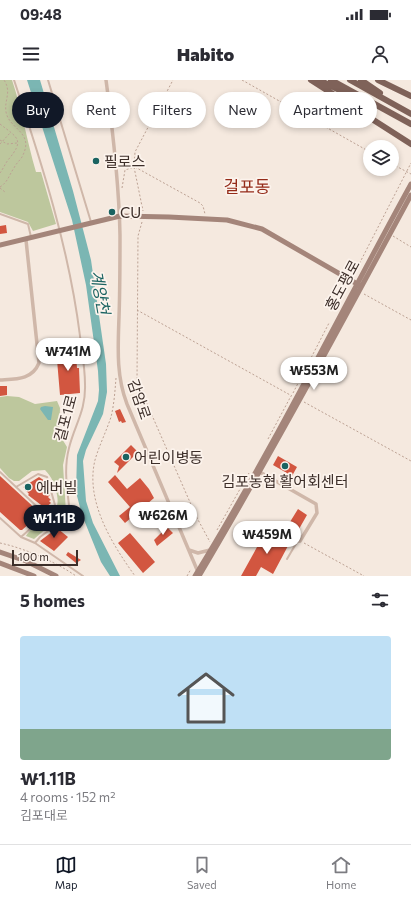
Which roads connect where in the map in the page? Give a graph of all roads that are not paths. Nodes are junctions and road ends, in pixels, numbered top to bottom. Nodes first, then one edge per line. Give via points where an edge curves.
1 (14, 80) edge
2 (48, 80) edge
3 (106, 80) edge
4 (311, 80) edge
5 (319, 80) edge
6 (331, 80) edge
7 (350, 80) edge
8 (361, 80) edge
9 (378, 80) edge
10 (411, 96) edge
11 (397, 106) junction
12 (411, 114) edge
13 (395, 116) junction
14 (411, 124) edge
15 (411, 144) edge
16 (411, 184) edge
17 (411, 196) edge
18 (0, 214) edge
19 (120, 216) junction
20 (90, 222) junction
21 (62, 230) junction
22 (28, 239) junction
23 (0, 245) edge
24 (358, 286) junction
25 (0, 380) edge
26 (256, 470) junction
27 (0, 472) edge
28 (16, 487) junction
29 (46, 515) junction
30 (0, 518) edge
31 (264, 523) dead end
32 (21, 537) junction
33 (299, 541) junction
34 (35, 544) junction
35 (210, 546) junction
36 (189, 550) junction
37 (0, 552) edge
38 (287, 560) dead end
39 (0, 563) edge
40 (198, 575) edge
41 (34, 576) edge
42 (56, 576) edge
43 (82, 576) edge

1 - 21 lane, 걸포1로
2 - 20 lane
3 - 19 street, 감암로 via 116,153
4 - 15 main road
5 - 13 main road
6 - 13 main road
7 - 11 main road
8 - 11 main road
9 - 10 main road
11 - 12 main road
13 - 14 main road
16 - 24 street, 홍도평로
17 - 24 street, 홍도평로
18 - 22 lane via 28,224
19 - 20 street
19 - 24 street via 205,218 243,223 262,229
19 - 36 street, 감암로 via 120,383
20 - 21 street
21 - 22 street
21 - 34 lane, 걸포1로 via 75,299 85,384 82,414 66,463 68,517 40,537
22 - 23 street
22 - 25 street via 39,363 33,374 28,377
24 - 26 street, 홍도평로
26 - 33 street via 316,504 317,513
26 - 35 street, 홍도평로
26 - 40 street, 홍도평로
27 - 28 lane
28 - 29 lane
28 - 29 lane via 38,474 47,477 55,505
29 - 32 lane
30 - 32 lane
31 - 33 lane
32 - 34 lane
33 - 38 lane
34 - 43 lane
35 - 36 street via 198,553
35 - 40 street, 홍도평로
36 - 40 street, 감암로
37 - 42 street
39 - 41 street

